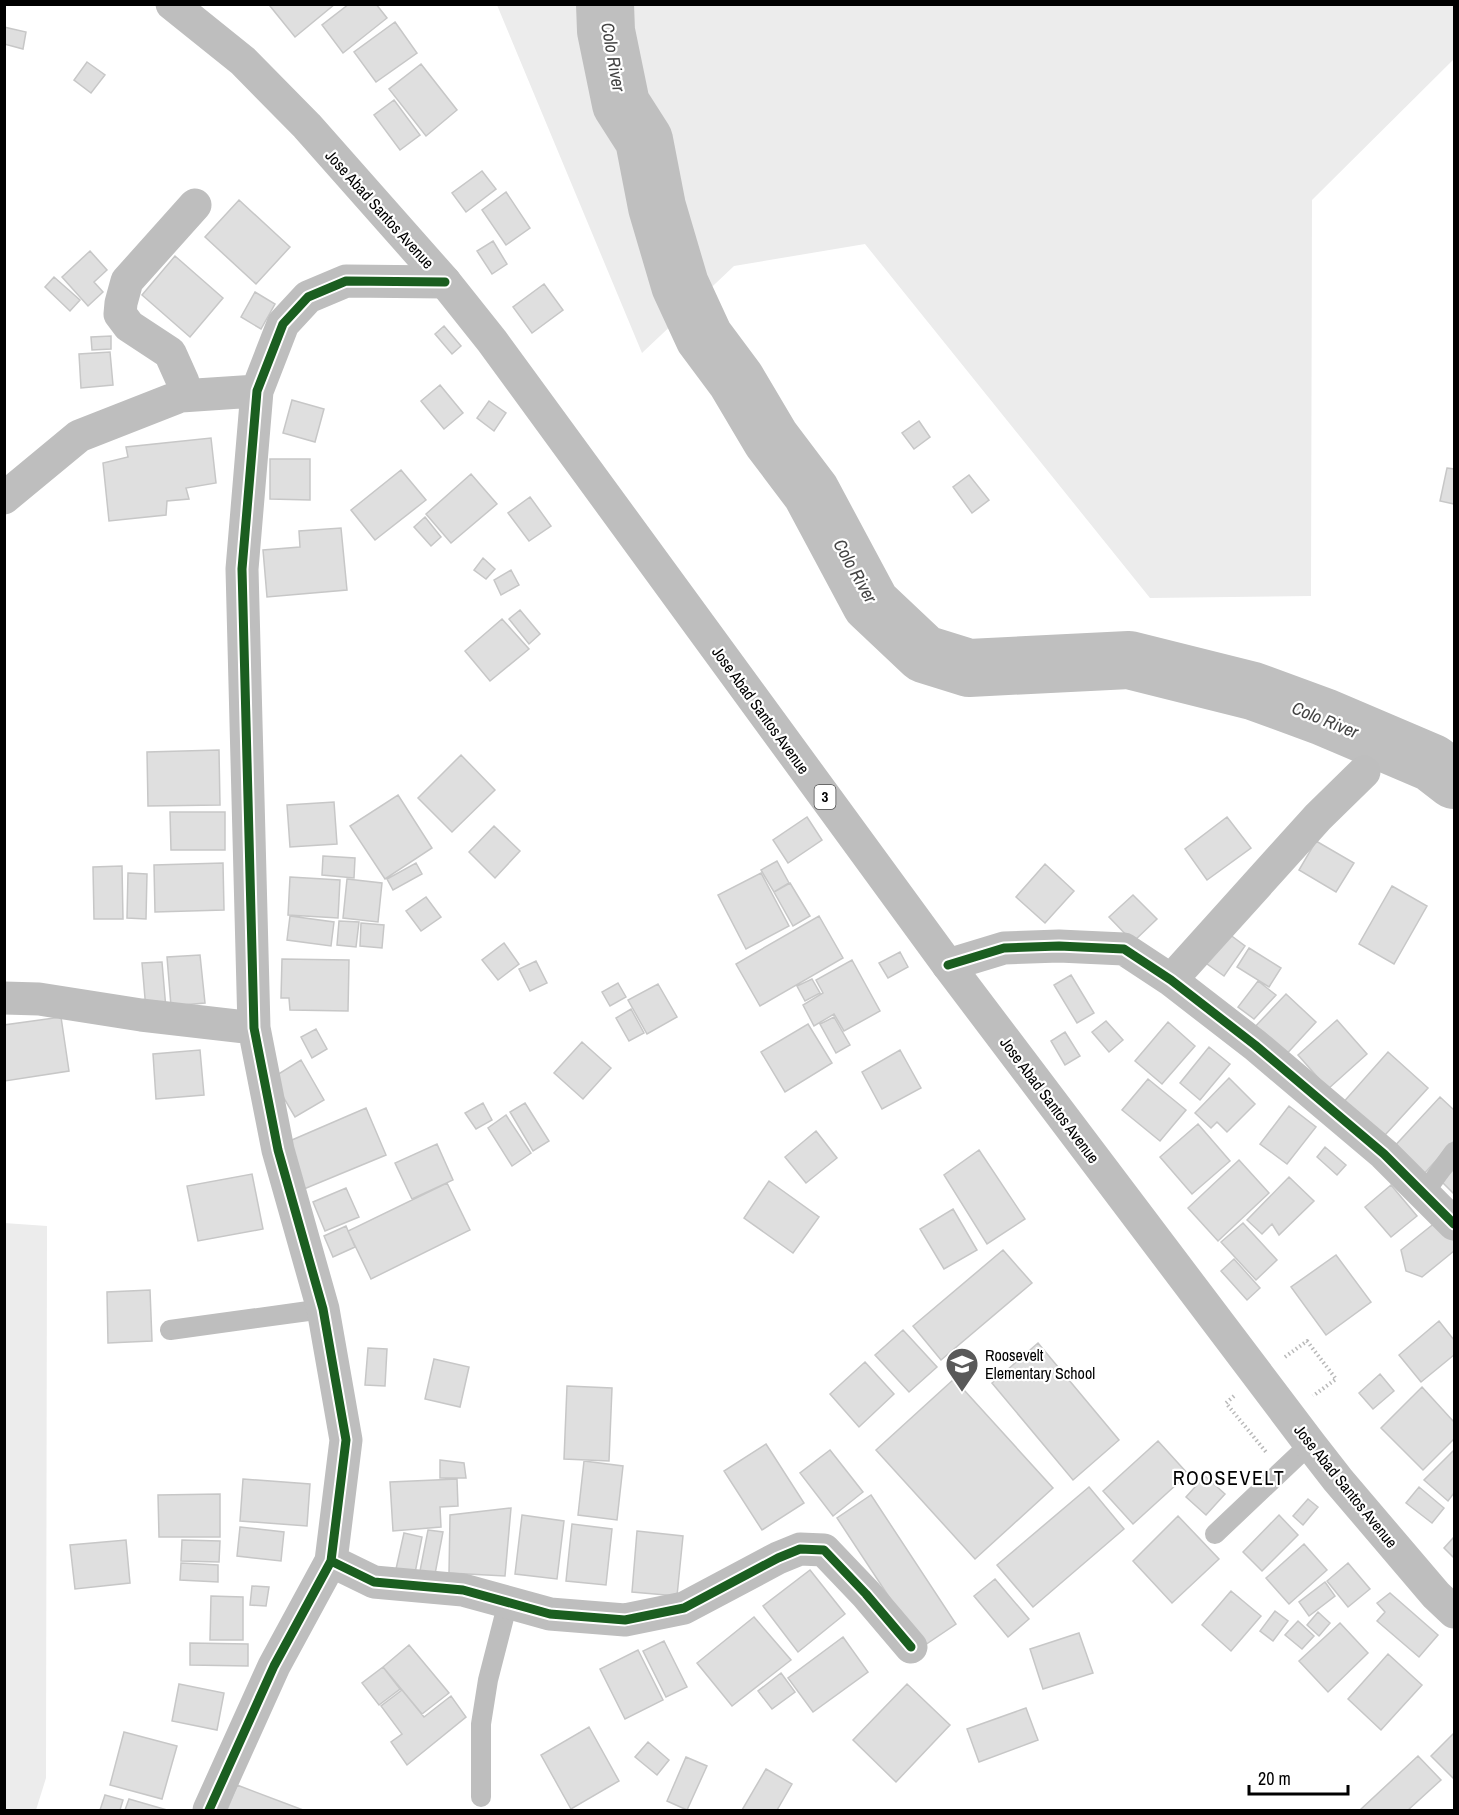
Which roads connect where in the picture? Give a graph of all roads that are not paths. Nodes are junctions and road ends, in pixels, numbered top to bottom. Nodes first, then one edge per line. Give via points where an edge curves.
1 (172, 4) edge
2 (195, 205) dead end
3 (446, 282) junction
4 (257, 391) junction
5 (181, 396) junction
6 (4, 498) edge
7 (1364, 772) dead end
8 (948, 965) junction
9 (1171, 980) junction
10 (4, 998) edge
11 (254, 1028) junction
12 (1455, 1152) edge
13 (1424, 1194) junction
14 (1455, 1224) edge
15 (323, 1309) junction
16 (170, 1330) dead end
17 (1310, 1444) junction
18 (1215, 1534) dead end
19 (331, 1561) junction
20 (508, 1602) junction
21 (1455, 1612) edge
22 (911, 1647) dead end
23 (481, 1797) dead end
24 (209, 1810) edge

1 - 3 main road, Jose Abad Santos Avenue / 3 via 251,69
2 - 5 main road via 127,281 120,303 120,314 129,326 170,353 183,382
3 - 4 main road via 345,281 308,297 283,324
3 - 8 main road, Jose Abad Santos Avenue / 3
4 - 5 main road
4 - 11 main road via 242,569
5 - 6 main road via 79,436
7 - 9 main road via 1318,817
8 - 9 main road via 1004,948 1124,949
8 - 17 main road, Jose Abad Santos Avenue / 3
9 - 13 main road via 1281,1066 1384,1154
10 - 11 main road via 39,999
11 - 15 main road via 278,1150
12 - 13 lane
13 - 14 main road
15 - 16 lane
15 - 19 main road via 346,1440
17 - 18 lane
17 - 21 main road, Jose Abad Santos Avenue / 3 via 1436,1595
19 - 20 main road via 374,1582 463,1590
19 - 24 main road via 273,1666
20 - 22 main road via 550,1614 626,1620 684,1608 800,1549 824,1550
20 - 23 lane via 481,1724

